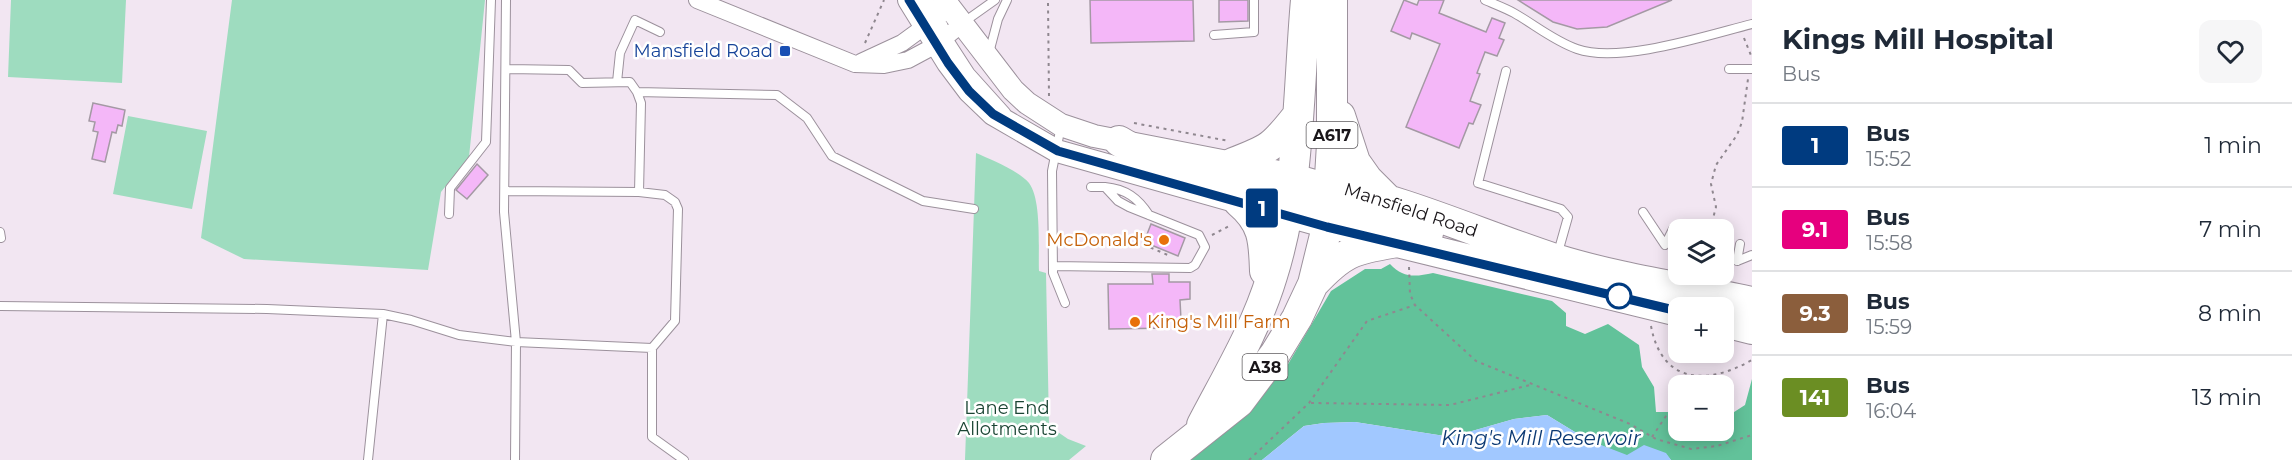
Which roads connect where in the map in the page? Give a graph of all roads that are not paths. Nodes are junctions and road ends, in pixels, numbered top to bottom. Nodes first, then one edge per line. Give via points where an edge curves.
1 (490, 0) edge
2 (506, 0) edge
3 (698, 0) edge
4 (909, 0) edge
5 (924, 0) edge
6 (995, 0) edge
7 (1007, 0) edge
8 (1254, 0) edge
9 (1306, 0) edge
10 (1324, 0) edge
11 (1332, 0) edge
12 (1485, 0) edge
13 (944, 20) edge
14 (1752, 24) edge
15 (660, 32) dead end
16 (1214, 34) dead end
17 (988, 60) junction
18 (506, 69) junction
19 (1729, 69) dead end
20 (1752, 69) edge
21 (1506, 71) dead end
22 (617, 82) junction
23 (1331, 86) junction
24 (638, 92) junction
25 (1298, 115) junction
26 (1061, 125) junction
27 (1121, 131) junction
28 (1058, 151) junction
29 (1233, 152) junction
30 (1091, 187) dead end
31 (505, 191) junction
32 (639, 192) junction
33 (1386, 198) junction
34 (1309, 201) junction
35 (974, 208) dead end
36 (1643, 212) dead end
37 (1237, 213) junction
38 (449, 214) dead end
39 (1668, 239) edge
40 (1740, 244) dead end
41 (1403, 254) junction
42 (1752, 255) edge
43 (1053, 266) junction
44 (1501, 267) junction
45 (1554, 269) junction
46 (1313, 284) junction
47 (1266, 292) junction
48 (1752, 302) edge
49 (1065, 303) dead end
50 (0, 306) edge
51 (1668, 308) edge
52 (383, 314) junction
53 (1734, 324) edge
54 (1752, 329) edge
55 (516, 342) junction
56 (652, 348) junction
57 (1222, 386) junction
58 (1197, 434) junction
59 (368, 460) edge
60 (515, 460) edge
61 (684, 460) edge
62 (1166, 460) edge

1 - 38 lane via 486,142 450,188
2 - 18 lane
3 - 13 street via 855,64 884,66 908,60
4 - 13 main road, Mansfield Road
5 - 13 street
6 - 13 lane
7 - 17 lane
8 - 16 lane via 1254,32
9 - 25 highway, A617
10 - 34 highway via 1319,16
11 - 23 highway, A617
12 - 14 lane via 1578,50 1607,53 1658,48
13 - 17 main road, Mansfield Road
13 - 28 main road, Mansfield Road via 969,91 993,114
15 - 22 lane via 635,20 620,53
17 - 26 main road, Mansfield Road via 1027,103
18 - 22 lane via 569,69 582,83
18 - 31 lane
19 - 20 lane
21 - 45 lane via 1478,183 1560,209 1568,217
22 - 24 lane via 630,82
23 - 33 highway via 1354,162
23 - 34 highway, A617 via 1332,144
24 - 32 lane
24 - 35 lane via 777,94 807,118 832,156 923,201
25 - 29 highway via 1266,150
25 - 34 highway, A617
26 - 27 main road, Mansfield Road via 1094,136
26 - 28 lane
27 - 29 main road, Mansfield Road
27 - 34 highway via 1160,165
28 - 37 main road, Mansfield Road
28 - 43 lane via 1052,171
29 - 34 main road, Mansfield Road
30 - 43 lane via 1105,187 1118,201 1199,235 1205,247 1190,268
31 - 32 lane
31 - 55 lane
32 - 56 lane via 665,195 678,209 675,321
33 - 34 highway, Mansfield Road
33 - 45 highway, Mansfield Road
34 - 37 main road, Mansfield Road
34 - 41 main road, Mansfield Road
34 - 44 highway via 1452,240
34 - 46 highway, A617
34 - 47 highway, A617
34 - 57 highway via 1292,275 1272,326 1255,354
36 - 39 lane via 1665,245
37 - 47 highway via 1252,215 1264,238
40 - 42 lane via 1737,261
41 - 44 highway, Mansfield Road
41 - 46 highway via 1356,250 1331,264
43 - 49 lane
44 - 45 highway, Mansfield Road
45 - 48 highway, Mansfield Road via 1603,271
45 - 51 highway, Mansfield Road
46 - 58 highway, A38 via 1292,327 1239,402
47 - 57 highway, A617 via 1245,344
50 - 52 lane
52 - 55 lane via 459,335
52 - 59 lane
53 - 54 highway
55 - 56 lane
55 - 60 lane
56 - 61 lane via 652,437
57 - 58 highway, A38
58 - 62 highway, A38

